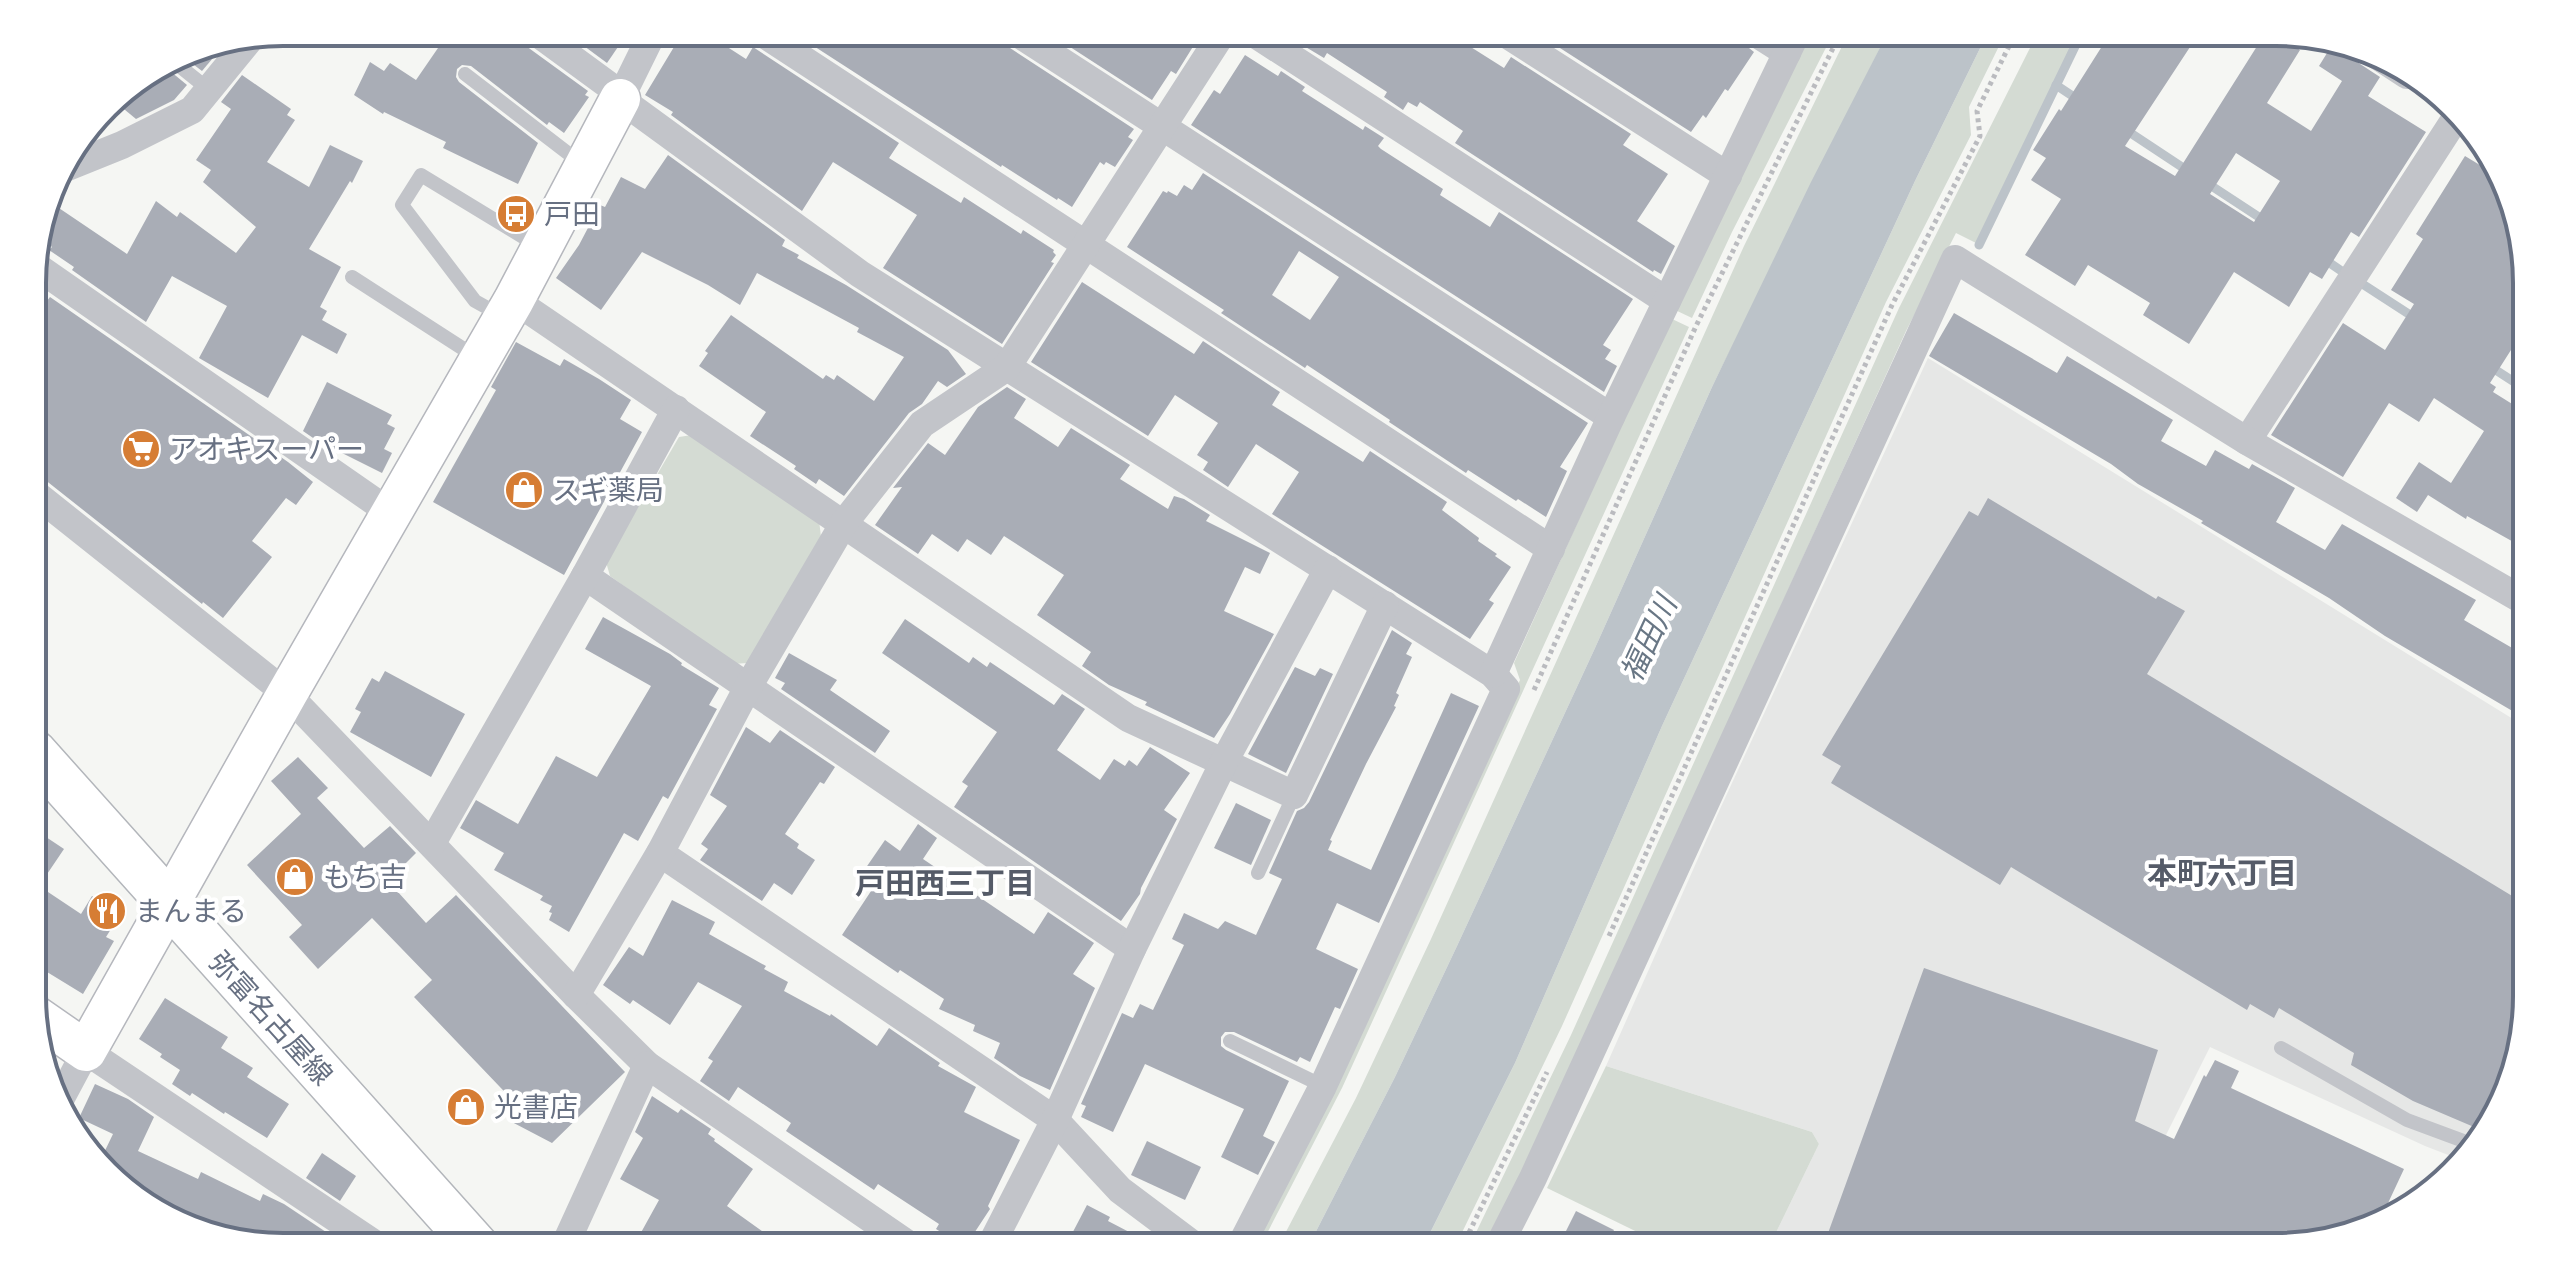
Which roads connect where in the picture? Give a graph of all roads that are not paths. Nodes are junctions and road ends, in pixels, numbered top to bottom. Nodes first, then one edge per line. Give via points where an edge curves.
1 (1274, 46) edge
2 (1525, 46) edge
3 (1790, 46) edge
4 (555, 47) edge
5 (646, 47) edge
6 (784, 47) edge
7 (1038, 47) edge
8 (1214, 47) edge
9 (240, 51) edge
10 (182, 68) edge
11 (465, 74) dead end
12 (208, 89) junction
13 (621, 97) junction
14 (2451, 125) edge
15 (1162, 127) junction
16 (80, 161) edge
17 (585, 166) junction
18 (1728, 176) junction
19 (1086, 244) junction
20 (541, 248) junction
21 (47, 274) edge
22 (352, 277) dead end
23 (1667, 301) junction
24 (509, 309) junction
25 (480, 359) junction
26 (1007, 367) junction
27 (676, 409) junction
28 (1611, 417) junction
29 (2247, 441) junction
30 (47, 503) edge
31 (391, 513) junction
32 (844, 523) junction
33 (1551, 549) junction
34 (1328, 569) junction
35 (585, 576) junction
36 (2513, 594) edge
37 (1385, 605) junction
38 (1493, 674) junction
39 (748, 687) junction
40 (287, 694) junction
41 (1224, 762) junction
42 (46, 766) edge
43 (1294, 795) junction
44 (432, 843) junction
45 (660, 853) junction
46 (1258, 873) dead end
47 (168, 904) junction
48 (1132, 949) junction
49 (576, 995) junction
50 (48, 1025) edge
51 (1230, 1041) dead end
52 (2281, 1048) dead end
53 (86, 1051) junction
54 (647, 1065) junction
55 (1323, 1086) junction
56 (66, 1089) edge
57 (1055, 1120) junction
58 (2463, 1141) edge
59 (1505, 1232) edge
60 (358, 1233) edge
61 (455, 1233) edge
62 (570, 1233) edge
63 (891, 1233) edge
64 (997, 1233) edge
65 (1177, 1233) edge
66 (1247, 1233) edge

1 - 23 street
2 - 18 street
3 - 18 street
4 - 13 street
5 - 13 street
6 - 19 street
7 - 15 street
8 - 15 street
9 - 12 street
10 - 12 lane
11 - 17 lane
12 - 16 street via 192,110
13 - 17 street
13 - 26 street via 860,274
14 - 29 street
15 - 19 street
15 - 28 street
17 - 20 street
18 - 23 street
19 - 26 street
19 - 33 street
20 - 24 street
20 - 24 lane via 421,175 402,205 475,301
21 - 31 street
22 - 25 lane
23 - 28 street
24 - 25 street
24 - 27 street
25 - 31 street
26 - 32 street via 922,424
26 - 34 street
27 - 32 street
27 - 35 street
28 - 33 street
29 - 36 street
29 - 59 street via 1955,259
30 - 40 street
31 - 40 street
32 - 39 street
32 - 41 street via 1128,718
33 - 38 street
34 - 37 street
34 - 41 street
35 - 39 street
35 - 44 street
37 - 38 street
37 - 43 street
38 - 55 street via 1506,689
39 - 45 street
39 - 48 street
40 - 44 street
40 - 47 street
41 - 43 street
41 - 48 street
42 - 47 main road, 弥富名古屋線
43 - 46 lane
44 - 49 street
45 - 49 street
45 - 57 street
47 - 53 street
47 - 61 main road, 弥富名古屋線
48 - 57 street
49 - 54 street
50 - 53 street
51 - 55 lane
52 - 58 lane via 2407,1120
53 - 56 street
53 - 60 street
54 - 62 street
54 - 63 street
55 - 66 street
57 - 64 street
57 - 65 street via 1120,1190

